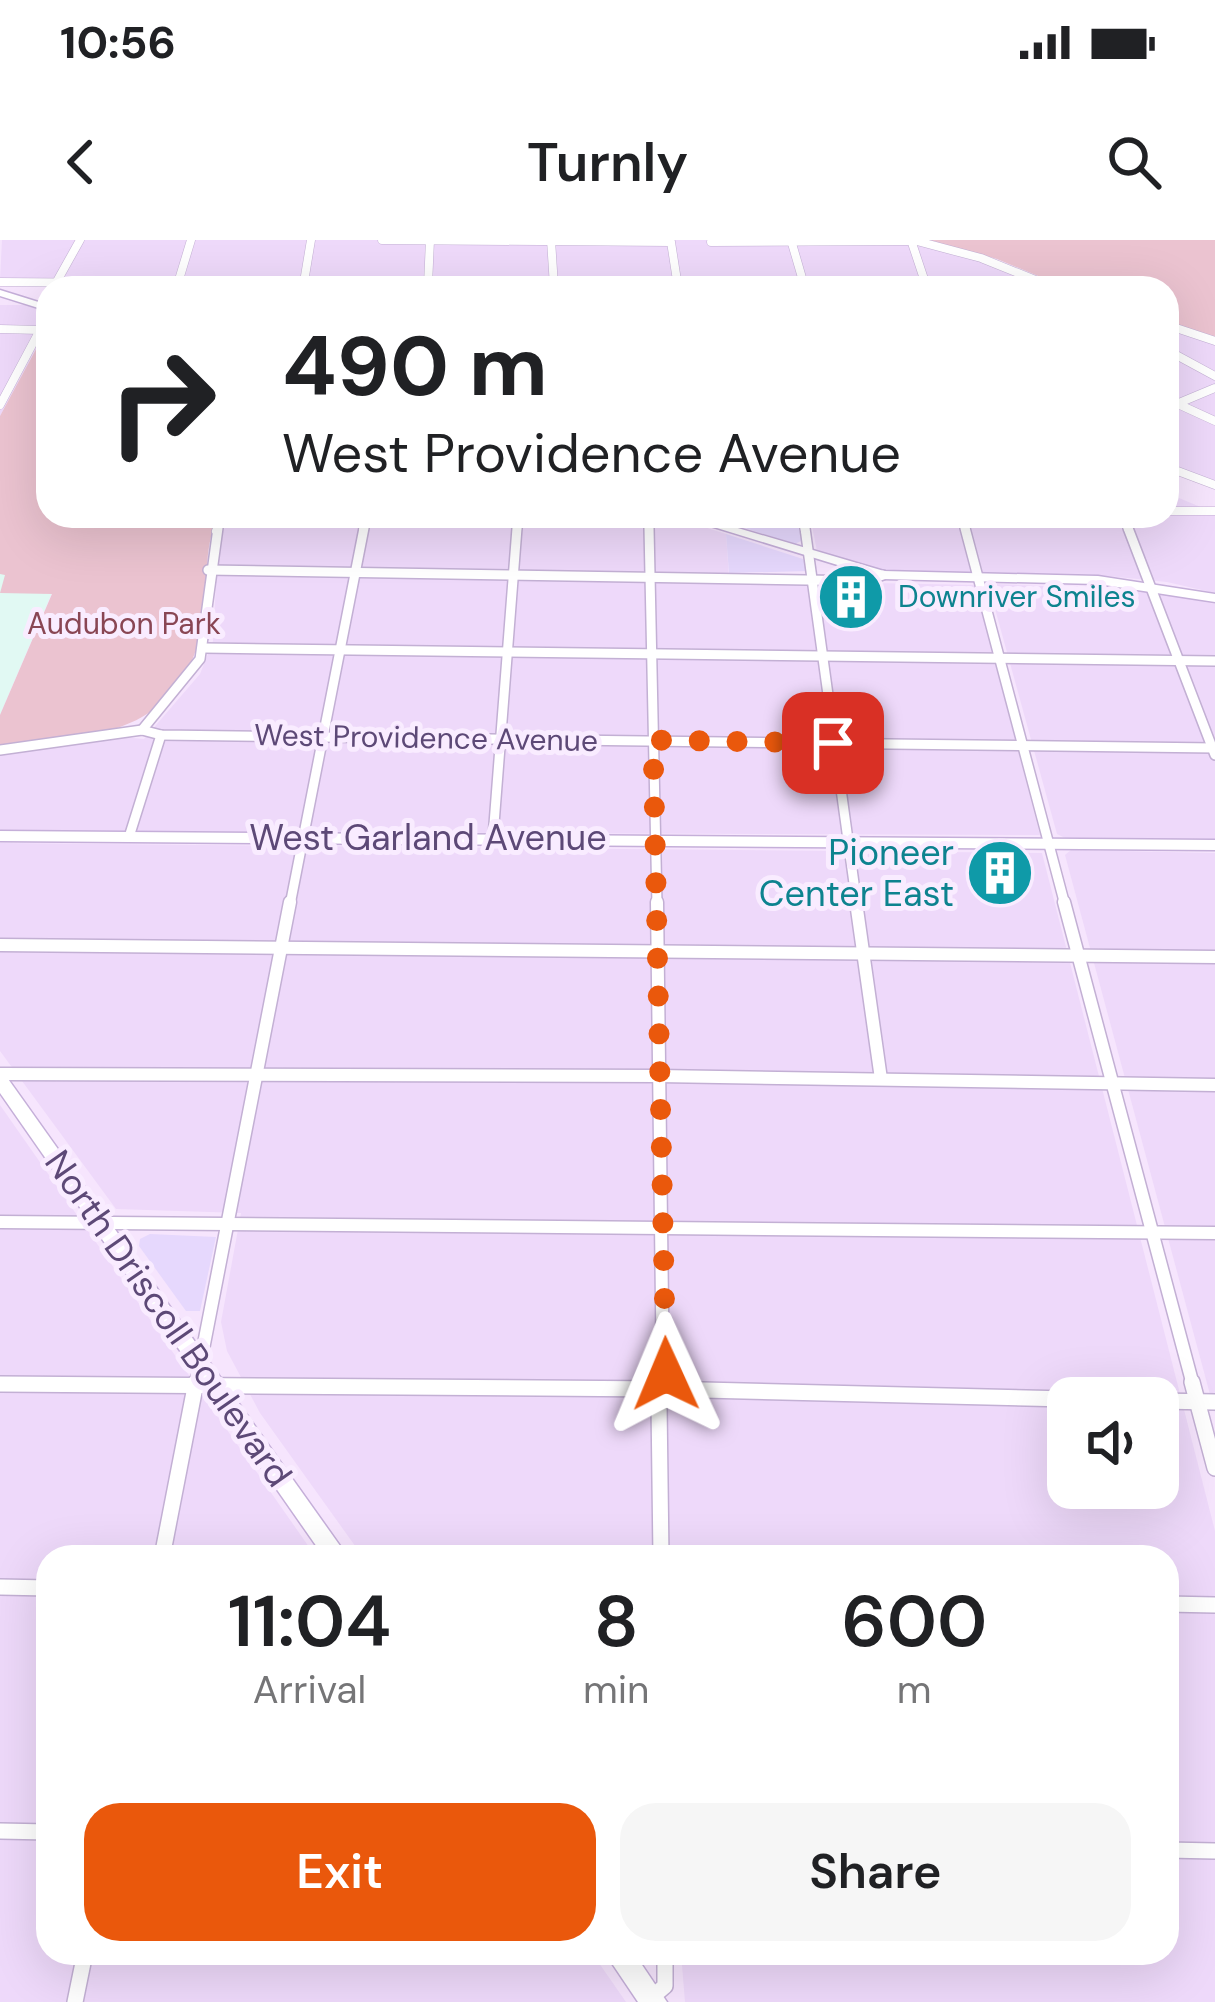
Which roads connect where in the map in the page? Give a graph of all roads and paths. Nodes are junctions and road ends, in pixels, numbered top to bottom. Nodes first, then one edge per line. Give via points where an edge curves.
1 (80, 240) edge
2 (191, 240) edge
3 (311, 240) edge
4 (382, 240) edge
5 (430, 240) edge
6 (551, 241) edge
7 (792, 241) edge
8 (914, 241) edge
9 (671, 242) edge
10 (711, 242) edge
11 (60, 276) edge
12 (185, 276) edge
13 (306, 276) edge
14 (428, 276) edge
15 (553, 276) edge
16 (676, 276) edge
17 (802, 276) edge
18 (924, 276) edge
19 (1025, 276) edge
20 (0, 282) edge
21 (36, 283) edge
22 (0, 293) edge
23 (36, 307) edge
24 (0, 329) edge
25 (1179, 329) edge
26 (36, 330) edge
27 (36, 338) edge
28 (1215, 341) edge
29 (1179, 356) edge
30 (1215, 376) edge
31 (0, 380) edge
32 (14, 380) junction
33 (1215, 388) edge
34 (1179, 404) edge
35 (1179, 404) edge
36 (0, 406) edge
37 (1215, 421) edge
38 (1179, 471) edge
39 (1215, 484) edge
40 (1179, 511) edge
41 (1215, 511) edge
42 (218, 528) edge
43 (364, 528) edge
44 (517, 528) edge
45 (649, 528) edge
46 (722, 528) edge
47 (804, 528) edge
48 (965, 528) edge
49 (1128, 528) edge
50 (809, 556) junction
51 (208, 570) junction
52 (355, 571) junction
53 (514, 573) junction
54 (649, 574) junction
55 (883, 575) junction
56 (811, 578) junction
57 (979, 578) junction
58 (1149, 584) junction
59 (1215, 598) edge
60 (204, 649) junction
61 (340, 650) junction
62 (508, 652) junction
63 (652, 654) junction
64 (822, 657) junction
65 (1000, 658) junction
66 (1177, 661) junction
67 (1215, 661) edge
68 (142, 730) junction
69 (161, 735) junction
70 (323, 736) junction
71 (501, 738) junction
72 (653, 740) junction
73 (833, 743) junction
74 (1024, 746) junction
75 (0, 750) edge
76 (1214, 751) edge
77 (0, 836) edge
78 (129, 837) junction
79 (303, 837) junction
80 (494, 837) junction
81 (655, 838) junction
82 (848, 841) junction
83 (1049, 842) junction
84 (1215, 845) edge
85 (0, 945) edge
86 (282, 948) junction
87 (656, 950) junction
88 (865, 952) junction
89 (1079, 955) junction
90 (1215, 957) edge
91 (254, 1074) junction
92 (659, 1076) junction
93 (0, 1077) edge
94 (881, 1079) junction
95 (1112, 1084) junction
96 (1215, 1085) edge
97 (0, 1222) edge
98 (101, 1222) junction
99 (227, 1223) junction
100 (662, 1225) junction
101 (1153, 1232) junction
102 (1215, 1233) edge
103 (200, 1361) junction
104 (0, 1384) edge
105 (206, 1386) junction
106 (663, 1390) junction
107 (1047, 1399) edge
108 (1179, 1401) edge
109 (1198, 1401) junction
110 (1215, 1402) edge
111 (1215, 1468) edge
112 (165, 1545) edge
113 (329, 1545) edge
114 (662, 1545) edge
115 (0, 1587) edge
116 (36, 1588) edge
117 (1179, 1604) edge
118 (1215, 1605) edge
119 (0, 1831) edge
120 (36, 1832) edge
121 (1179, 1850) edge
122 (1215, 1851) edge
123 (83, 1965) edge
124 (627, 1965) edge
125 (665, 1965) edge
126 (652, 2000) edge
127 (75, 2002) edge

1 - 11 street
2 - 12 street
3 - 13 street
4 - 5 street
5 - 6 street
5 - 14 street
6 - 9 street
6 - 15 street
7 - 8 street
7 - 10 street
7 - 17 street
8 - 18 street
8 - 19 street
9 - 16 street
20 - 21 street
22 - 23 main road
24 - 26 street
25 - 28 street
27 - 32 street
29 - 30 street
31 - 32 street
32 - 36 street
33 - 34 street
35 - 37 street
38 - 39 street
40 - 41 street
42 - 51 street
43 - 52 street
44 - 53 street
45 - 54 street
46 - 50 main road
47 - 50 street
48 - 57 street
49 - 58 street
50 - 55 main road
50 - 56 street
51 - 52 street
51 - 60 street
52 - 53 street
52 - 61 street
53 - 54 street
53 - 62 street
54 - 56 street
54 - 63 street
55 - 56 street
55 - 57 main road
56 - 64 street
57 - 58 main road
57 - 65 street
58 - 59 main road
58 - 66 street
60 - 61 street
60 - 68 street
61 - 62 street
61 - 70 street
62 - 63 street
62 - 71 street
63 - 64 street
63 - 72 street
64 - 65 street
64 - 73 street
65 - 66 street
65 - 74 street
66 - 67 street
66 - 76 street
68 - 69 street, West Providence Avenue
68 - 75 street, West Providence Avenue
69 - 70 street, West Providence Avenue
69 - 78 street
70 - 71 street, West Providence Avenue
70 - 79 street
71 - 72 street, West Providence Avenue
71 - 80 street
72 - 73 street, West Providence Avenue
72 - 81 street
73 - 74 street, West Providence Avenue
73 - 82 street
74 - 76 street, West Providence Avenue
74 - 83 street
77 - 78 main road, West Garland Avenue
78 - 79 main road, West Garland Avenue
79 - 80 main road, West Garland Avenue
79 - 86 street
80 - 81 main road, West Garland Avenue
81 - 82 main road, West Garland Avenue
81 - 87 street
82 - 83 main road, West Garland Avenue
82 - 88 street
83 - 84 main road, West Garland Avenue
83 - 89 street
85 - 86 street
86 - 87 street
86 - 91 street
87 - 88 street
87 - 92 street
88 - 89 street
88 - 94 street
89 - 90 street
89 - 95 street
91 - 92 street
91 - 93 street
91 - 99 street
92 - 94 street
92 - 100 street
93 - 98 main road, North Driscoll Boulevard
94 - 95 street
95 - 96 street
95 - 101 street
97 - 98 street
98 - 99 street
98 - 103 main road, North Driscoll Boulevard
99 - 100 street
99 - 103 street
100 - 101 street
100 - 106 street
101 - 102 street
101 - 109 street
103 - 105 main road, North Driscoll Boulevard
104 - 105 street
105 - 106 street
105 - 112 street
105 - 113 main road, North Driscoll Boulevard
106 - 107 street
106 - 114 street
108 - 109 street
109 - 110 street
109 - 111 street
115 - 116 street
117 - 118 street
119 - 120 street
121 - 122 street
123 - 127 street
124 - 126 main road
125 - 126 street via 665,1986

